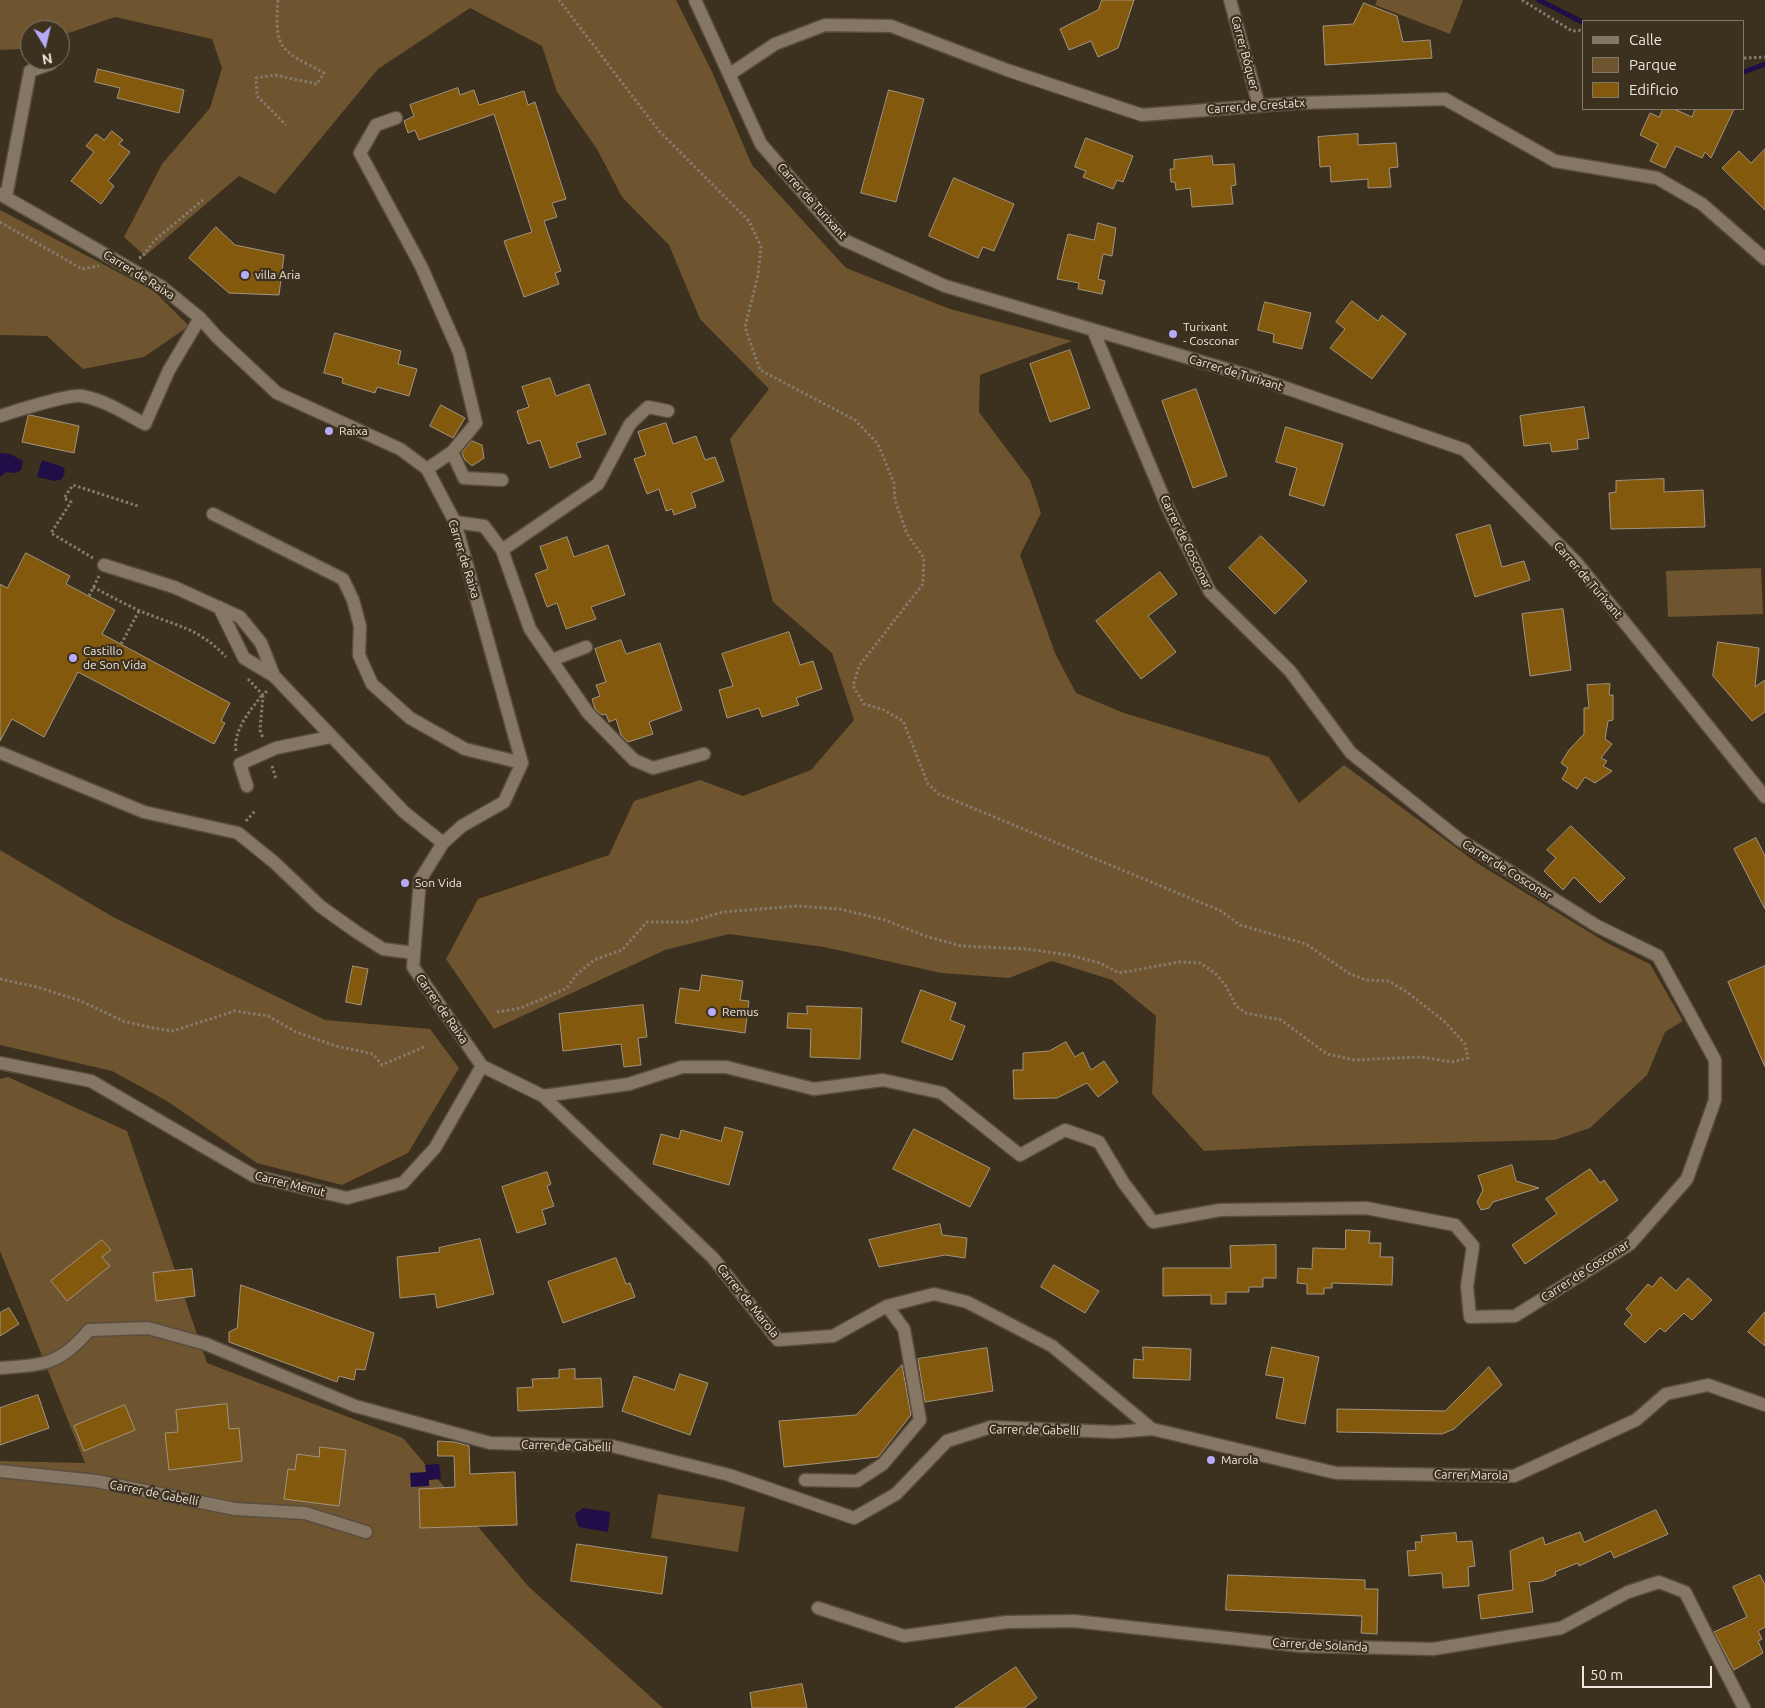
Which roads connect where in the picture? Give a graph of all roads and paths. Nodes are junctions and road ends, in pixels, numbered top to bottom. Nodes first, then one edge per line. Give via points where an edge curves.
1 (278, 0) edge
2 (559, 0) edge
3 (695, 0) edge
4 (1230, 0) edge
5 (1522, 0) edge
6 (1582, 30) edge
7 (1764, 57) edge
8 (1745, 58) edge
9 (30, 70) edge
10 (730, 74) junction
11 (1259, 106) junction
12 (396, 118) dead end
13 (286, 125) dead end
14 (3, 196) edge
15 (203, 200) dead end
16 (0, 222) edge
17 (115, 259) junction
18 (1765, 259) edge
19 (200, 318) junction
20 (1093, 330) junction
21 (668, 411) dead end
22 (0, 416) edge
23 (452, 452) junction
24 (427, 469) junction
25 (502, 480) dead end
26 (138, 506) dead end
27 (213, 514) dead end
28 (455, 522) junction
29 (502, 550) junction
30 (104, 565) junction
31 (93, 587) junction
32 (89, 596) dead end
33 (219, 607) junction
34 (139, 611) junction
35 (211, 641) dead end
36 (121, 644) dead end
37 (586, 647) dead end
38 (552, 660) junction
39 (274, 676) junction
40 (330, 737) junction
41 (264, 740) dead end
42 (236, 751) dead end
43 (1, 753) edge
44 (704, 754) dead end
45 (522, 763) junction
46 (272, 765) dead end
47 (276, 779) dead end
48 (247, 786) dead end
49 (1765, 797) edge
50 (255, 811) dead end
51 (242, 826) dead end
52 (443, 843) junction
53 (414, 953) junction
54 (0, 979) edge
55 (497, 1012) dead end
56 (426, 1046) dead end
57 (0, 1063) edge
58 (482, 1066) junction
59 (543, 1096) junction
60 (887, 1306) junction
61 (0, 1368) edge
62 (1765, 1404) edge
63 (1152, 1429) junction
64 (1214, 1444) joint
65 (0, 1472) edge
66 (805, 1480) dead end
67 (366, 1532) dead end
68 (818, 1608) dead end
69 (1744, 1708) edge

1 - 13 path via 278,40 286,52 324,73 317,84 275,75 256,78 257,96
2 - 55 path via 659,131 749,221 761,247 758,275 745,327 760,370 855,420 878,444 894,483 895,500 908,534 924,558 923,584 858,666 853,686 864,704 882,709 903,721 928,784 939,794 1222,911 1240,925 1306,944 1350,974 1366,980 1388,982 1407,992 1445,1022 1465,1044 1468,1058 1452,1062 1421,1057 1354,1060 1327,1054 1281,1020 1246,1013 1236,1006 1226,986 1200,963 1180,962 1119,974 1100,963 1068,955 1027,949 961,946 885,920 840,909 797,906 723,912 689,922 647,922 622,950 594,960 576,975 567,988 521,1008
3 - 10 street, Carrer de Turixant
4 - 11 street, Carrer Bóquer
5 - 6 path via 1572,30
7 - 8 path
9 - 14 street
10 - 11 street, Carrer de Crestatx via 775,44 825,25 891,26 1007,70 1142,115
10 - 20 street, Carrer de Turixant via 761,144 844,240 945,286
11 - 18 street, Carrer de Crestatx via 1445,99 1555,161 1657,178 1702,204
12 - 23 street via 376,125 360,153 421,266 459,352 476,423
14 - 17 street, Carrer de Raixa
15 - 17 path via 155,240 142,257
16 - 17 path via 82,269 96,268
17 - 19 street, Carrer de Raixa via 162,287
19 - 22 street via 169,370 145,424 104,403 80,396
19 - 24 street, Carrer de Raixa via 277,393 400,449
20 - 49 street, Carrer de Turixant via 1260,379 1465,450 1576,562
20 - 59 street, Carrer de Cosconar via 1167,506 1210,592 1290,671 1351,754 1460,840 1597,926 1658,956 1715,1060 1715,1100 1687,1179 1630,1244 1516,1316 1470,1317 1467,1286 1472,1246 1455,1225 1366,1208 1220,1210 1153,1222 1122,1182 1099,1142 1065,1130 1020,1155 942,1094 882,1080 814,1089 726,1067 682,1068 629,1084
21 - 29 street via 648,407 630,424 598,484
23 - 24 street
23 - 25 street via 464,478
24 - 28 street, Carrer de Raixa
26 - 30 path via 73,485 64,498 71,502 51,533
27 - 45 street via 343,579 360,626 359,655 372,684 410,718 465,749
28 - 29 street via 484,526
28 - 45 street, Carrer de Raixa
29 - 38 street via 530,628
30 - 31 path
30 - 33 street via 174,587
31 - 32 path
31 - 34 path
33 - 39 street via 244,658
33 - 39 street via 240,617 256,636
34 - 35 path via 187,627
34 - 36 path
37 - 38 street
38 - 44 street via 588,713 634,760 653,768
39 - 40 street
40 - 48 street via 276,748 240,764
40 - 52 street via 404,812
41 - 42 path via 260,730 263,695 243,721 235,743
43 - 53 street via 144,812 238,833 320,906 355,931 383,949
45 - 52 street, Carrer de Raixa via 504,802 462,826
46 - 47 path
50 - 51 path
52 - 53 street, Carrer de Raixa via 420,880
53 - 58 street, Carrer de Raixa via 413,968
54 - 56 path via 72,998 123,1021 153,1028 173,1030 235,1011 268,1016 296,1032 373,1054 382,1066
57 - 58 street, Carrer Menut via 91,1081 254,1176 347,1198 403,1183 435,1148
58 - 59 street, Carrer de Marola
59 - 60 street, Carrer de Marola via 713,1258 778,1340 833,1336
60 - 63 street, Carrer de Marola via 934,1294 967,1302 1052,1346
60 - 66 street via 904,1329 920,1420 884,1464 857,1481
61 - 63 street, Carrer de Gabellí via 42,1365 74,1349 89,1330 148,1328 206,1344 355,1406 490,1443 612,1446 729,1475 854,1518 896,1494 947,1441 991,1427 1115,1432
62 - 64 street, Carrer Marola via 1708,1385 1666,1394 1636,1420 1514,1476 1336,1472
63 - 64 street, Carrer de Marola
65 - 67 street, Carrer de Gabellí via 96,1481 235,1509 305,1513
68 - 69 street, Carrer de Solanda via 904,1636 1007,1622 1074,1621 1301,1646 1433,1649 1561,1628 1628,1592 1659,1582 1685,1592

